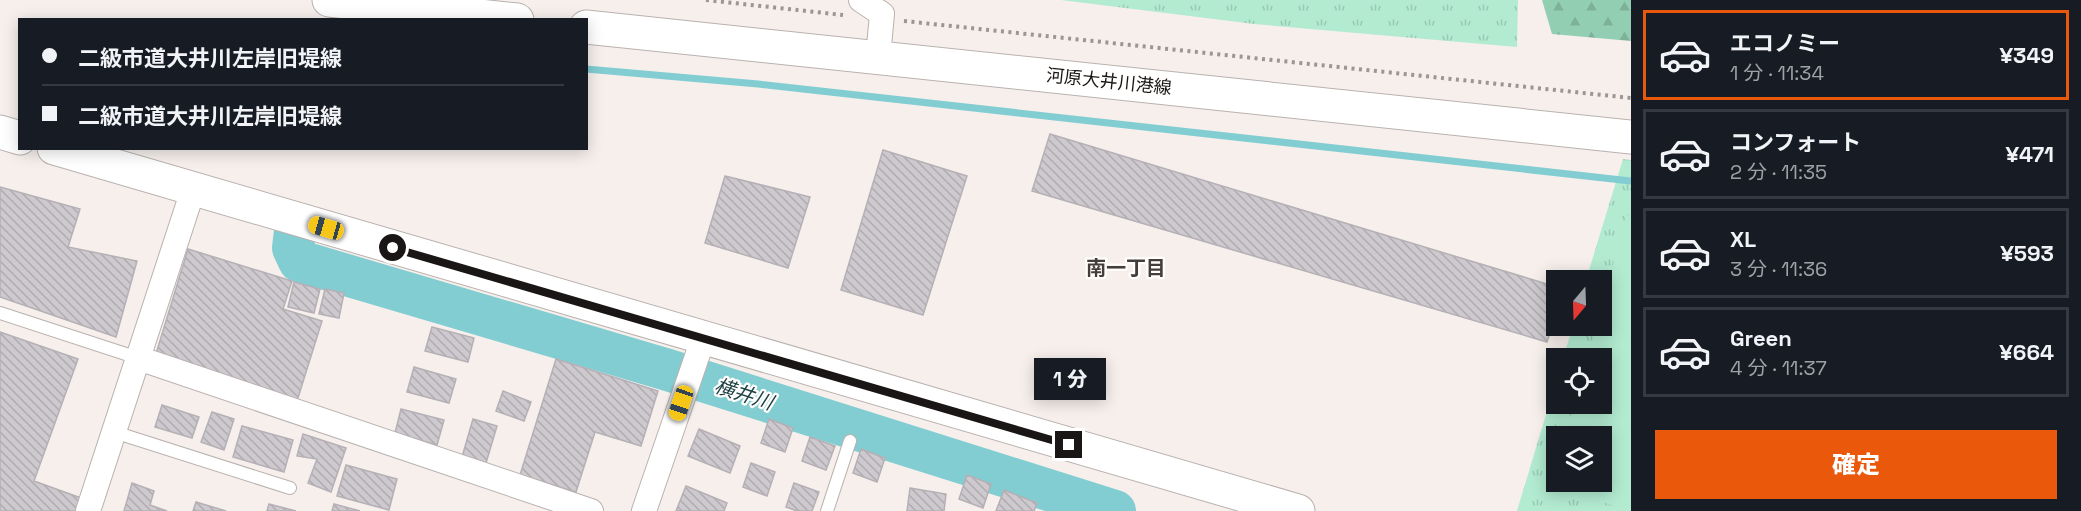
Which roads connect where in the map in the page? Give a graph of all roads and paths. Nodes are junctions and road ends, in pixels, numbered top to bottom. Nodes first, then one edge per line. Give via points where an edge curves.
1 (329, 0) edge
2 (706, 0) edge
3 (855, 8) edge
4 (498, 18) edge
5 (896, 20) dead end
6 (588, 27) edge
7 (878, 57) junction
8 (1631, 98) edge
9 (0, 132) edge
10 (18, 137) edge
11 (1631, 137) edge
12 (61, 150) edge
13 (193, 190) junction
14 (0, 313) edge
15 (703, 339) junction
16 (138, 358) junction
17 (114, 432) junction
18 (850, 441) dead end
19 (290, 488) dead end
20 (88, 511) edge
21 (591, 511) edge
22 (644, 511) edge
23 (827, 511) edge
24 (1298, 511) edge

1 - 4 street
2 - 3 path
3 - 7 street via 882,14
5 - 8 path
6 - 7 street, 河原大井川港線
7 - 11 street, 河原大井川港線
9 - 10 street
12 - 13 street
13 - 15 street
13 - 16 street
14 - 16 lane
15 - 22 street
15 - 24 street
16 - 17 street
16 - 21 street
17 - 19 lane
17 - 20 street
18 - 23 lane

